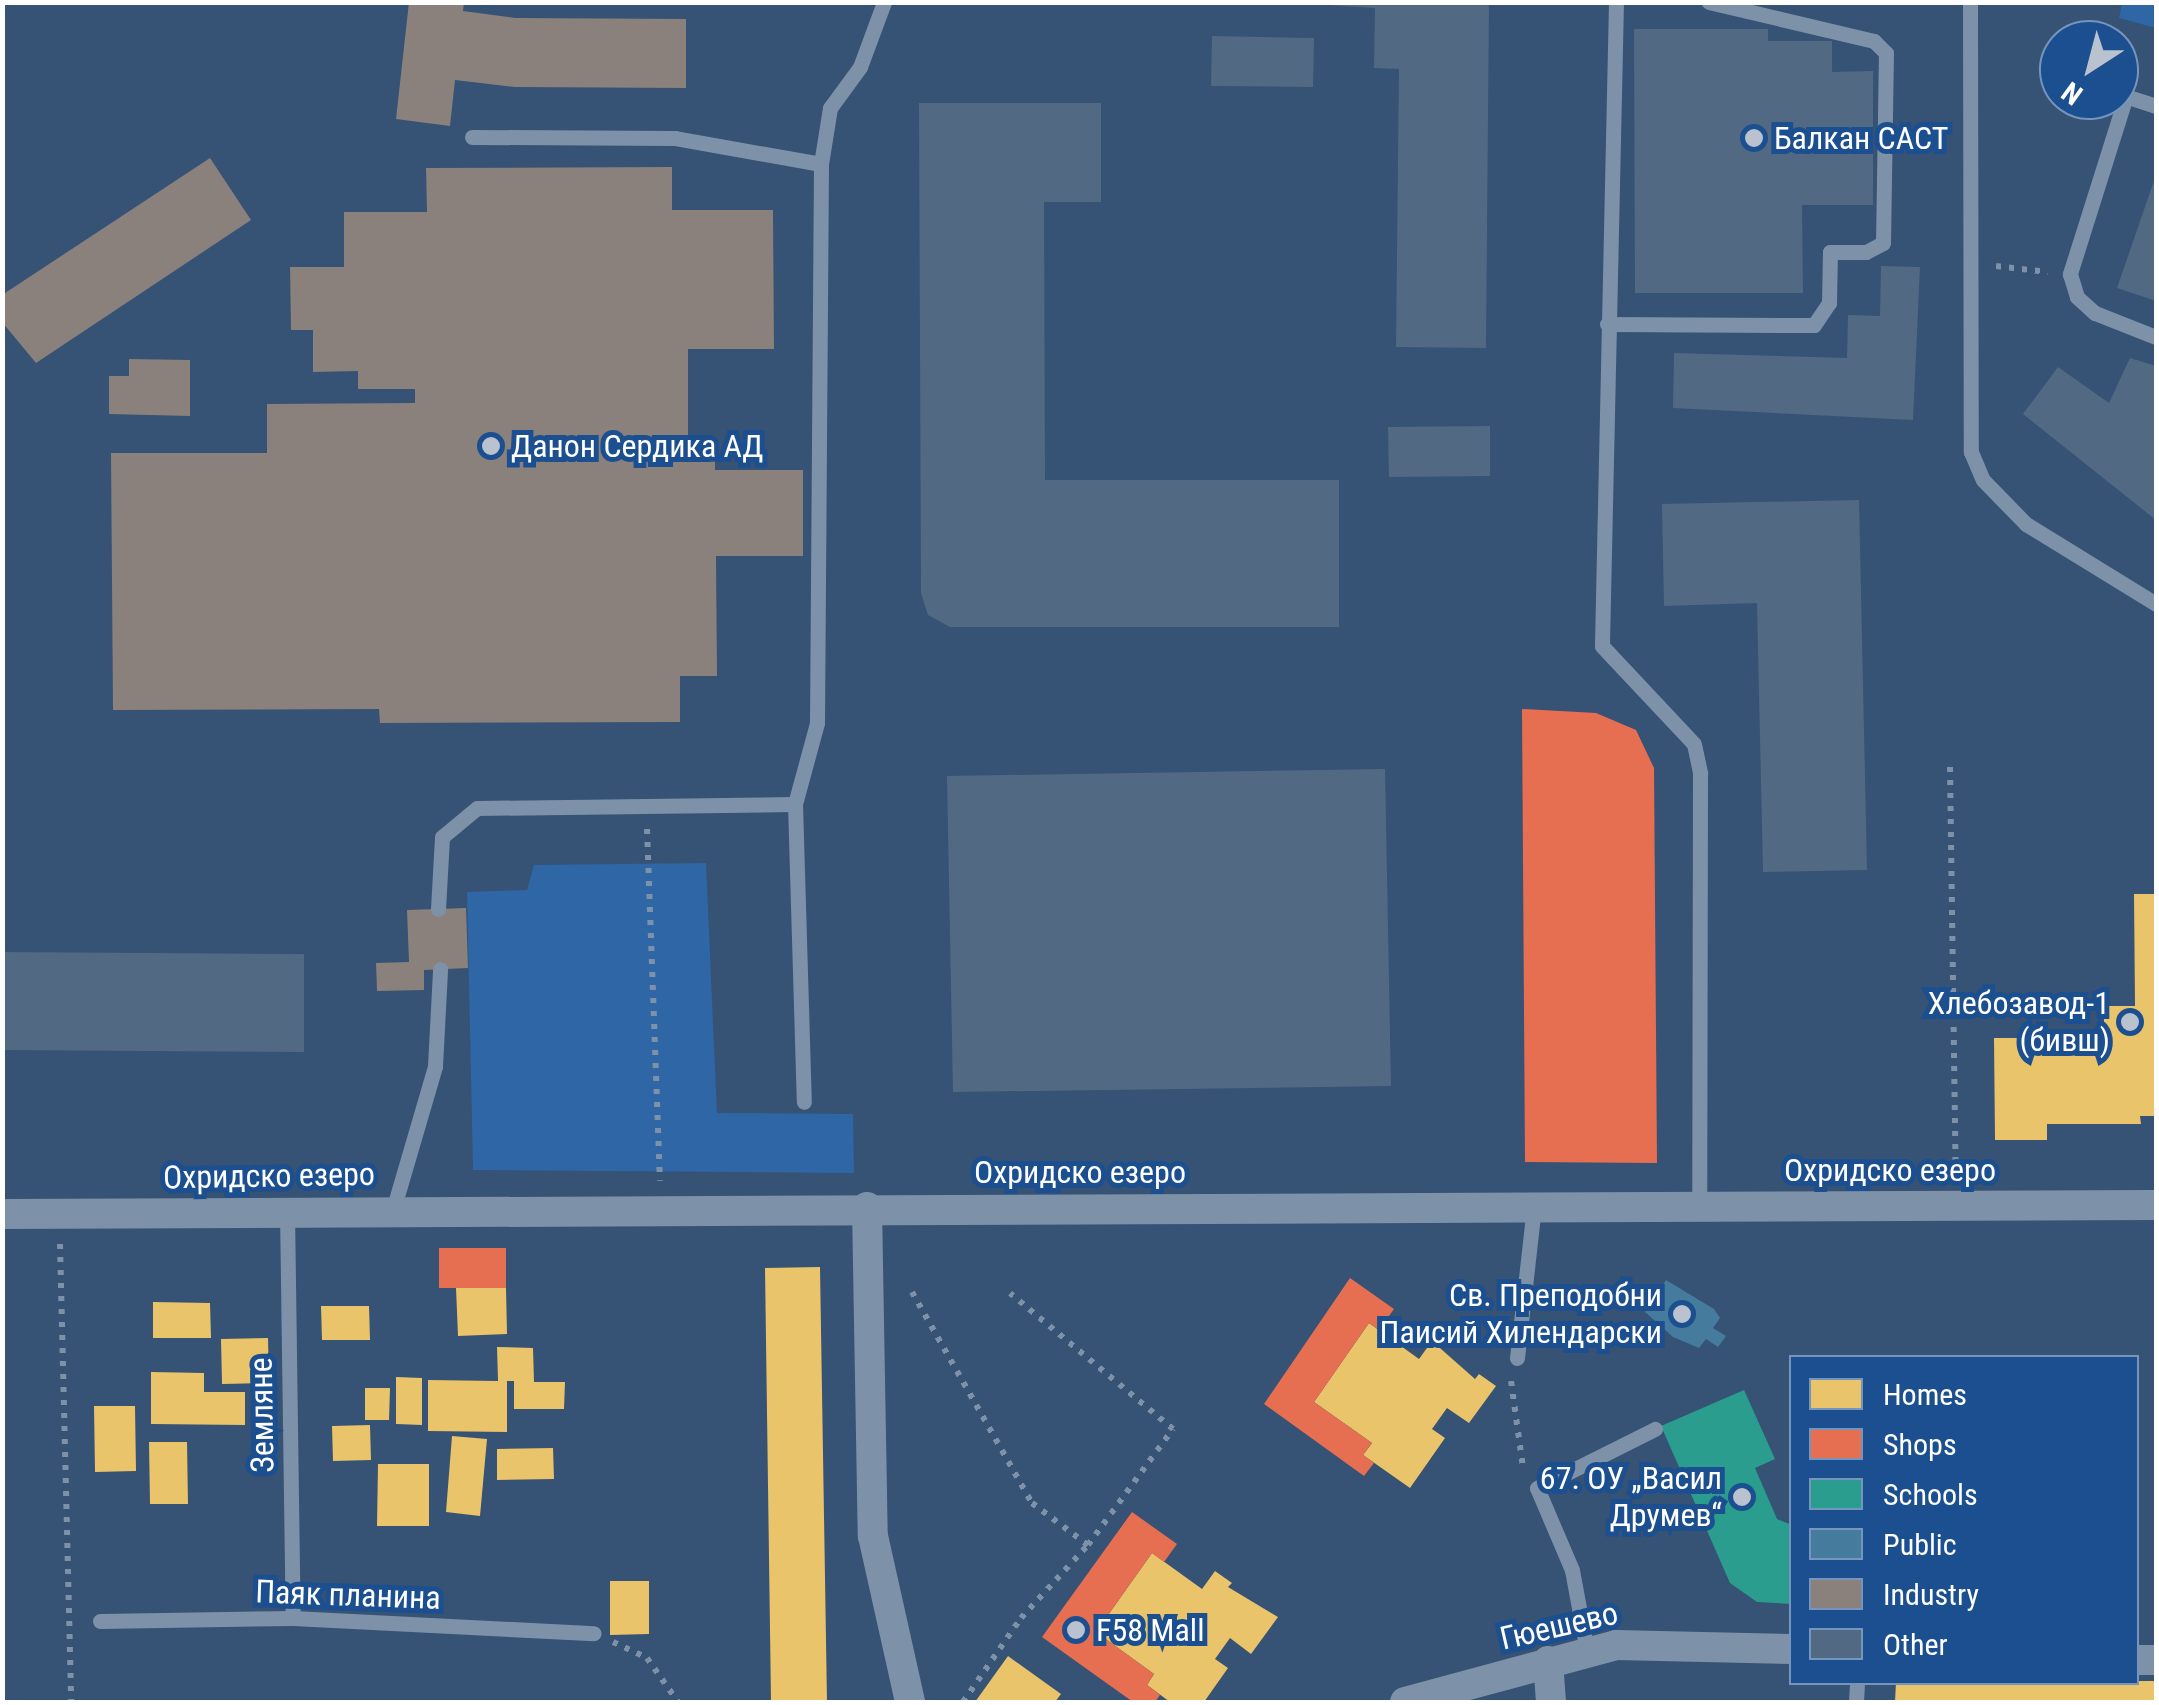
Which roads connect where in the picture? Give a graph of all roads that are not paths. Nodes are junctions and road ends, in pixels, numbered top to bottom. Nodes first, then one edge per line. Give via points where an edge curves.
1 (884, 2) edge
2 (1616, 2) edge
3 (1709, 2) edge
4 (1970, 2) edge
5 (2156, 106) edge
6 (472, 138) dead end
7 (821, 164) junction
8 (1608, 324) junction
9 (2156, 337) edge
10 (2156, 604) edge
11 (795, 804) junction
12 (438, 909) dead end
13 (440, 970) dead end
14 (804, 1102) dead end
15 (1699, 1205) junction
16 (2156, 1205) edge
17 (1534, 1206) junction
18 (866, 1207) junction
19 (286, 1210) junction
20 (393, 1210) junction
21 (2, 1214) edge
22 (1517, 1358) road end
23 (1655, 1429) dead end
24 (293, 1618) junction
25 (100, 1621) dead end
26 (594, 1633) road end
27 (1789, 1649) edge
28 (1587, 1650) junction
29 (1548, 1661) junction
30 (910, 1702) edge
31 (1405, 1702) edge
32 (1550, 1702) edge

1 - 7 lane via 860,67 830,108
2 - 8 lane
3 - 8 lane via 1874,41 1886,53 1884,242 1866,252 1830,252 1829,303 1814,325
4 - 10 lane via 1971,452 1984,480 2026,524
5 - 9 lane via 2126,96 2070,274 2077,298 2095,312
6 - 7 lane via 675,138
7 - 11 lane via 817,722
8 - 15 lane via 1602,646 1694,744 1700,772
11 - 12 lane via 477,808 442,838
11 - 14 lane
13 - 20 lane via 435,1066
15 - 16 street, Охридско езеро
15 - 17 street, Охридско езеро
17 - 18 street, Охридско езеро
17 - 22 lane
18 - 20 street, Охридско езеро
18 - 30 street via 873,1536
19 - 20 street, Охридско езеро
19 - 21 street, Охридско езеро
19 - 24 lane, Земляне
23 - 28 lane via 1537,1488 1572,1570
24 - 25 lane, Паяк планина
24 - 26 lane, Паяк планина
27 - 28 street, Гюешево via 1648,1644
28 - 29 street, Гюешево
29 - 31 street, Гюешево
29 - 32 street

